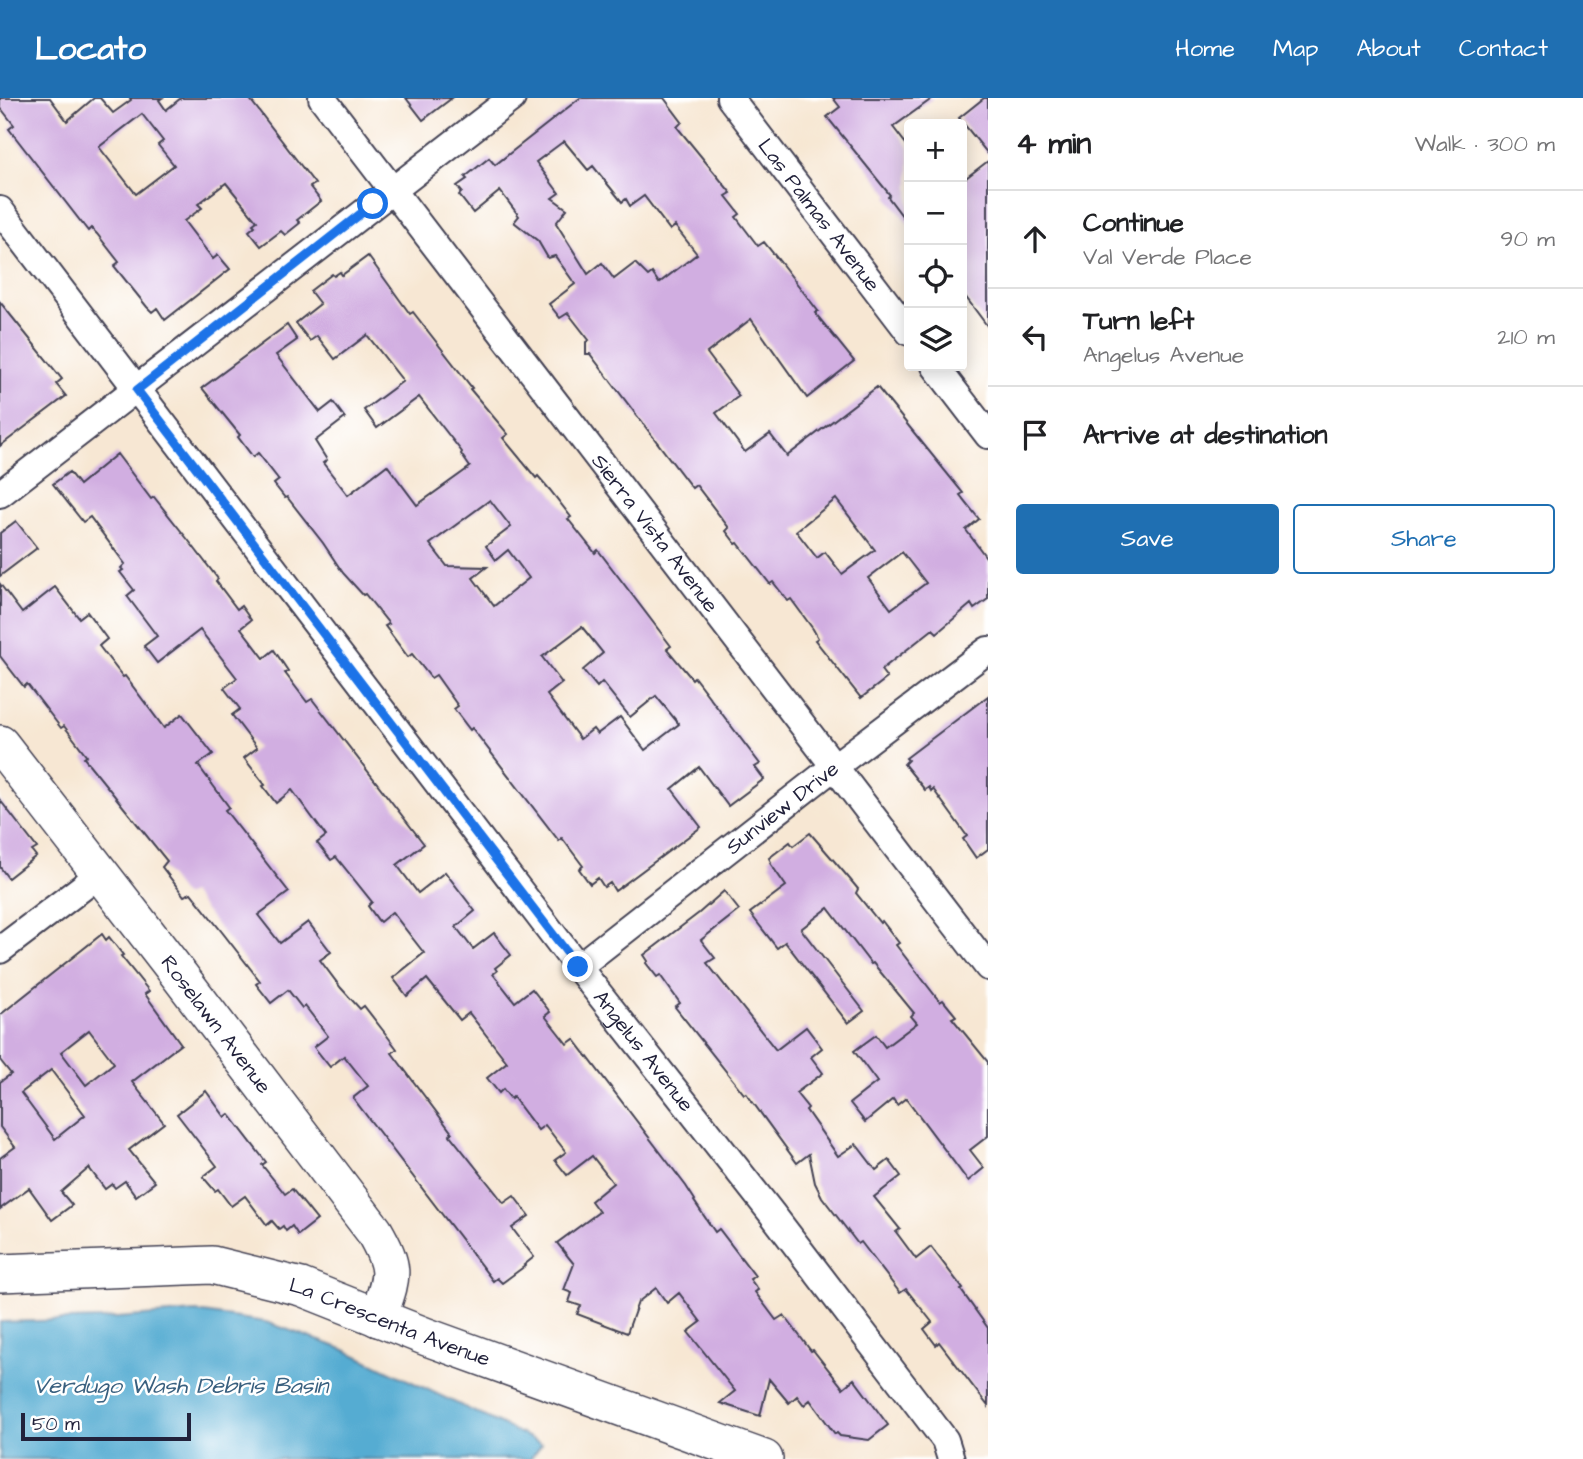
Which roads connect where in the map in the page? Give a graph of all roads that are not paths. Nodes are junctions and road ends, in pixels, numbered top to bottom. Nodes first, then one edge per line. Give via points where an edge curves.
1 (322, 98) edge
2 (512, 98) edge
3 (730, 98) edge
4 (392, 189) junction
5 (0, 210) edge
6 (904, 325) edge
7 (939, 371) edge
8 (137, 390) junction
9 (988, 435) edge
10 (0, 494) edge
11 (988, 650) edge
12 (0, 744) edge
13 (835, 766) junction
14 (100, 874) junction
15 (0, 950) edge
16 (578, 967) junction
17 (988, 967) edge
18 (0, 1273) edge
19 (377, 1318) junction
20 (764, 1459) edge
21 (951, 1459) edge

1 - 4 street, Sierra Vista Avenue
2 - 4 street
3 - 6 street, Las Palmas Avenue
4 - 8 street
4 - 13 street, Sierra Vista Avenue
5 - 8 street, Angelus Avenue
7 - 9 street
8 - 10 street
8 - 16 street, Angelus Avenue
11 - 13 street, Sunview Drive
12 - 14 main road, Roselawn Avenue
13 - 16 street, Sunview Drive
13 - 17 street, Sierra Vista Avenue
14 - 15 street
14 - 19 main road, Roselawn Avenue via 374,1231 391,1267
16 - 21 street, Angelus Avenue via 875,1348 944,1440
18 - 19 main road, La Crescenta Avenue via 212,1265 301,1287
19 - 20 main road, La Crescenta Avenue

